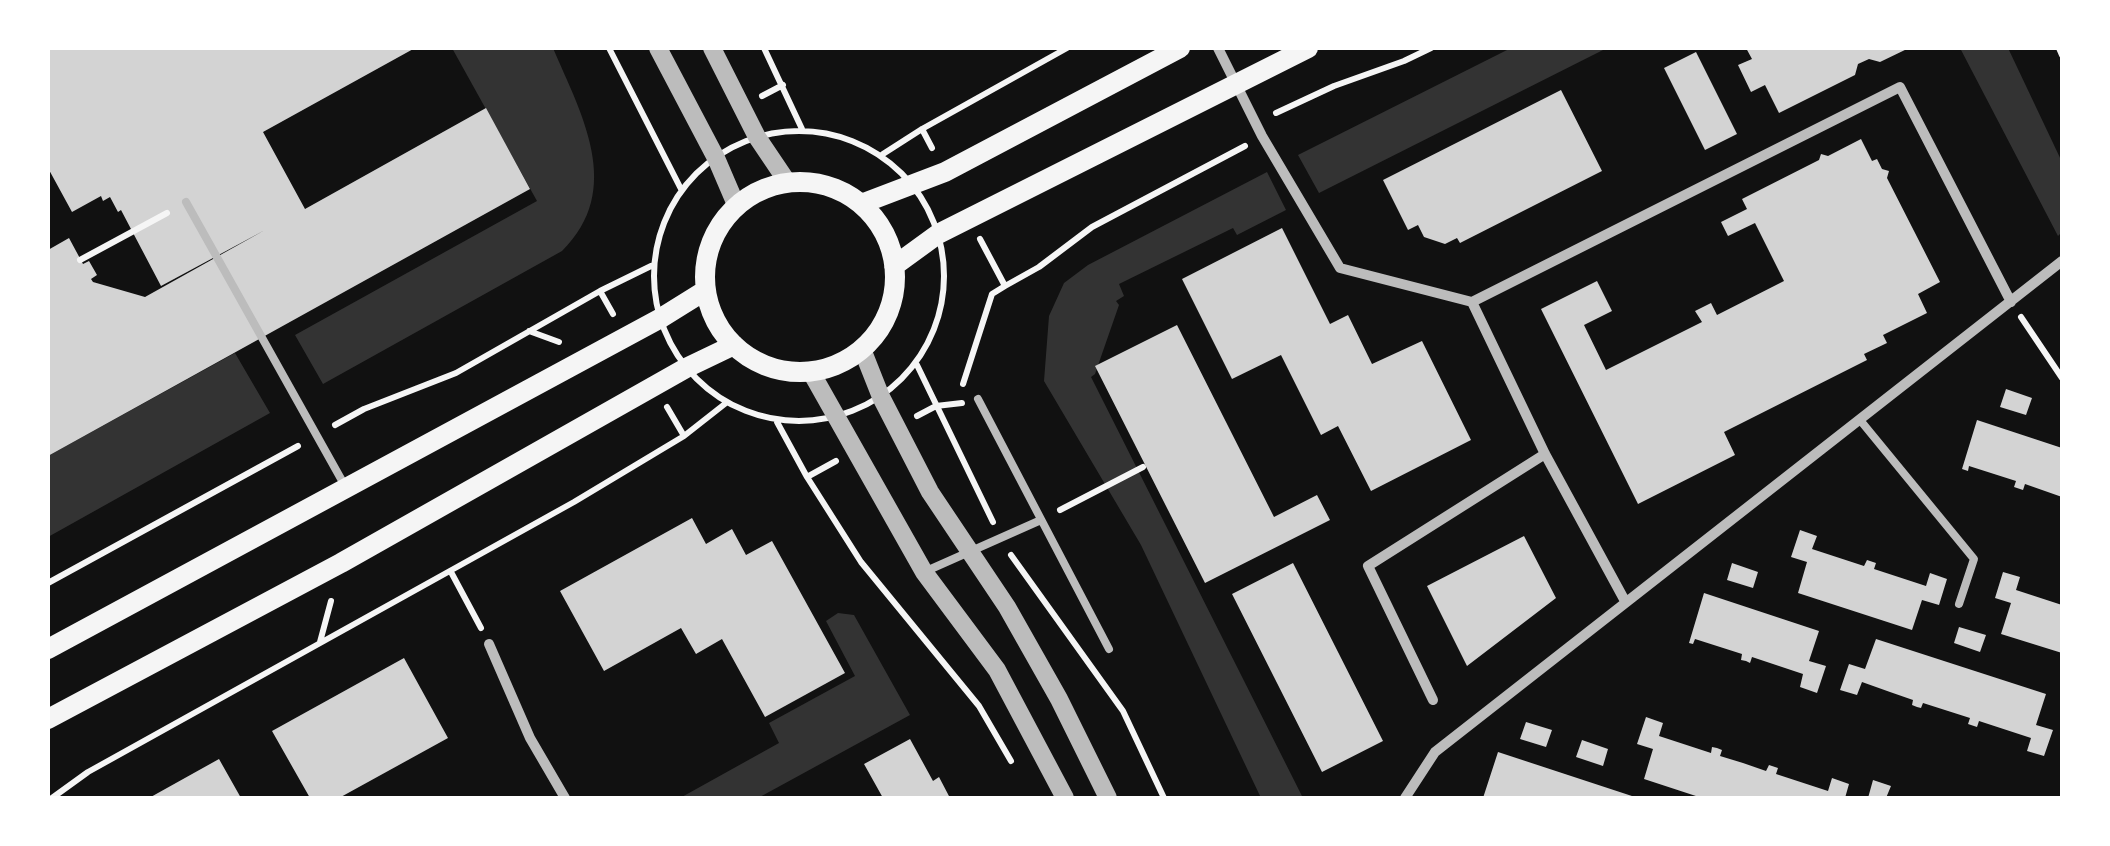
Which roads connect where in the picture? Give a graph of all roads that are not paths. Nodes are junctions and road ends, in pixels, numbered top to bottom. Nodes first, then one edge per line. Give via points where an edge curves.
1 (658, 48) edge
2 (712, 48) edge
3 (1180, 48) edge
4 (1218, 48) edge
5 (1308, 48) edge
6 (1237, 84) junction
7 (788, 183) junction
8 (186, 202) road end
9 (861, 204) junction
10 (737, 206) junction
11 (2062, 261) edge
12 (894, 266) junction
13 (706, 290) junction
14 (1472, 302) junction
15 (2011, 302) junction
16 (734, 344) junction
17 (862, 349) junction
18 (811, 372) junction
19 (978, 399) dead end
20 (1860, 420) junction
21 (1545, 454) junction
22 (346, 488) junction
23 (1041, 520) junction
24 (970, 553) junction
25 (924, 572) junction
26 (1625, 601) junction
27 (1959, 604) dead end
28 (51, 641) edge
29 (490, 644) road end
30 (1109, 649) dead end
31 (1432, 700) dead end
32 (48, 719) edge
33 (564, 798) edge
34 (1065, 798) edge
35 (1108, 798) edge
36 (1405, 798) edge

1 - 10 street
2 - 7 street
3 - 9 main road via 945,172
4 - 6 street
5 - 6 main road
6 - 12 main road via 938,234
6 - 14 street via 1340,268
7 - 9 main road via 826,186
7 - 10 main road
8 - 22 lane
9 - 12 main road via 884,232
10 - 13 main road via 712,245
11 - 15 street
12 - 17 main road via 888,311
13 - 16 main road via 715,319
13 - 22 main road
14 - 15 street via 1900,87
14 - 21 street
15 - 20 street
16 - 18 main road via 769,367
16 - 32 main road
17 - 18 main road
17 - 24 street via 914,460
18 - 25 street
19 - 23 lane
20 - 26 street
20 - 27 lane via 1974,559
21 - 26 street
21 - 31 street via 1368,566
22 - 28 main road
23 - 24 lane
23 - 30 lane
24 - 25 lane
24 - 35 street via 1024,637
25 - 34 street via 997,670
26 - 36 street via 1435,752
29 - 33 street

